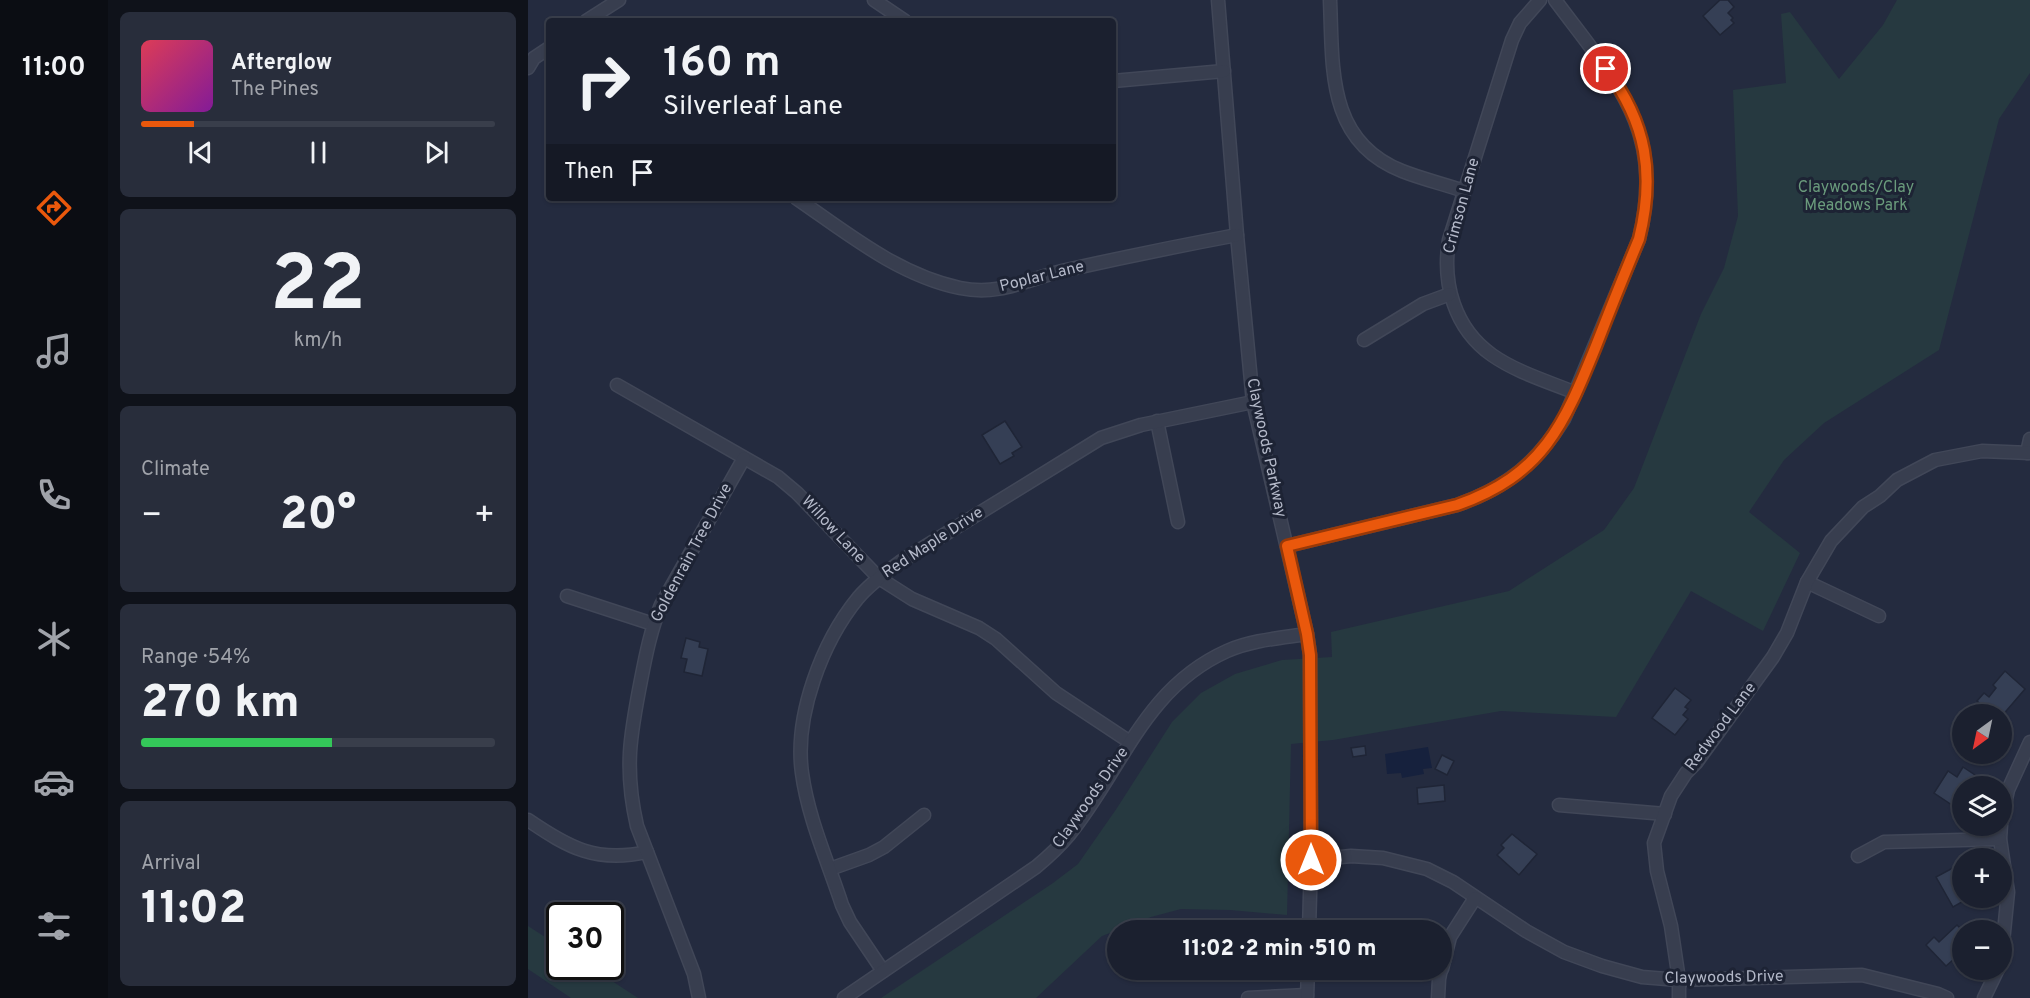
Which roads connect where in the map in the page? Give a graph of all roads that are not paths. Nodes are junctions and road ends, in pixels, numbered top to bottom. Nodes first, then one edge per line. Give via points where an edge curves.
1 (619, 0) edge
2 (874, 0) edge
3 (1218, 0) edge
4 (1330, 0) edge
5 (1540, 0) edge
6 (1555, 0) edge
7 (591, 18) edge
8 (901, 18) edge
9 (546, 50) edge
10 (528, 68) edge
11 (1224, 71) junction
12 (1116, 81) edge
13 (1464, 191) junction
14 (800, 201) edge
15 (1237, 235) junction
16 (1450, 294) junction
17 (1364, 340) dead end
18 (617, 385) dead end
19 (1576, 393) junction
20 (1253, 402) junction
21 (1157, 422) junction
22 (2030, 439) edge
23 (2029, 453) edge
24 (744, 458) junction
25 (1178, 522) dead end
26 (1287, 546) junction
27 (879, 578) junction
28 (1807, 582) junction
29 (567, 596) dead end
30 (1879, 616) dead end
31 (653, 624) junction
32 (1307, 634) junction
33 (1130, 742) junction
34 (2030, 742) edge
35 (2012, 781) edge
36 (1559, 805) dead end
37 (1665, 814) junction
38 (924, 815) dead end
39 (528, 820) edge
40 (2000, 836) edge
41 (2000, 839) junction
42 (647, 852) junction
43 (1857, 856) dead end
44 (1311, 860) junction
45 (830, 869) junction
46 (1475, 898) junction
47 (1309, 920) edge
48 (2005, 920) edge
49 (1452, 934) edge
50 (883, 971) junction
51 (1308, 980) edge
52 (1439, 980) edge
53 (1679, 980) junction
54 (1993, 980) edge
55 (1307, 996) edge
56 (699, 998) edge
57 (844, 998) edge
58 (1248, 998) edge
59 (1438, 998) edge
60 (1679, 998) edge
61 (1947, 998) edge
62 (1984, 998) edge

1 - 7 street
2 - 8 street
3 - 11 street, Claywoods Parkway
4 - 13 street via 1338,103 1356,136 1384,162
5 - 13 street, Crimson Lane via 1520,23 1512,40
6 - 19 street via 1628,102 1643,143 1647,168 1645,215 1639,239
9 - 10 street
11 - 12 street
11 - 15 street, Claywoods Parkway
13 - 16 street, Crimson Lane via 1449,240
14 - 15 street, Poplar Lane via 878,254 909,270 939,283 986,291 1158,249
15 - 20 street, Claywoods Parkway
16 - 17 street via 1423,304
16 - 19 street, Crimson Lane via 1467,330 1492,355
18 - 24 street, Willow Lane
19 - 26 street via 1553,438 1537,457 1500,487 1457,505
20 - 21 street, Red Maple Drive
20 - 26 street, Claywoods Parkway
21 - 25 street
21 - 27 street, Red Maple Drive via 1101,438
22 - 23 street
23 - 28 street, Redwood Lane via 1982,451 1947,457 1897,480 1863,507 1831,542
24 - 27 street, Willow Lane via 797,492
24 - 31 street, Goldenrain Tree Drive
26 - 32 street, Claywoods Parkway
27 - 33 street, Willow Lane via 912,599 996,639 1056,693
27 - 45 street, Red Maple Drive via 843,618 829,642 802,724 801,771
28 - 30 street
28 - 37 street, Redwood Lane via 1773,657 1686,773
29 - 31 street
31 - 42 street, Goldenrain Tree Drive via 629,755 631,801
32 - 33 street, Claywoods Drive via 1250,644 1209,660 1172,688
32 - 44 street, Claywoods Parkway
33 - 50 street, Claywoods Drive via 1055,851
34 - 35 street
36 - 37 street
37 - 53 street, Redwood Lane via 1654,843
38 - 45 street via 884,847
39 - 42 street via 556,840 592,854
40 - 41 street
41 - 43 street via 1884,842
41 - 48 street via 2008,892
42 - 56 street, Goldenrain Tree Drive via 694,974
44 - 46 street, Claywoods Drive via 1383,858 1427,869
44 - 47 street, Claywoods Parkway
45 - 50 street, Red Maple Drive via 850,922
46 - 49 street
46 - 53 street, Claywoods Drive via 1564,952 1642,977
50 - 57 street, Claywoods Drive
51 - 55 street
52 - 59 street
53 - 60 street, Redwood Lane
53 - 61 street, Claywoods Drive via 1862,975
54 - 62 street
55 - 58 street

